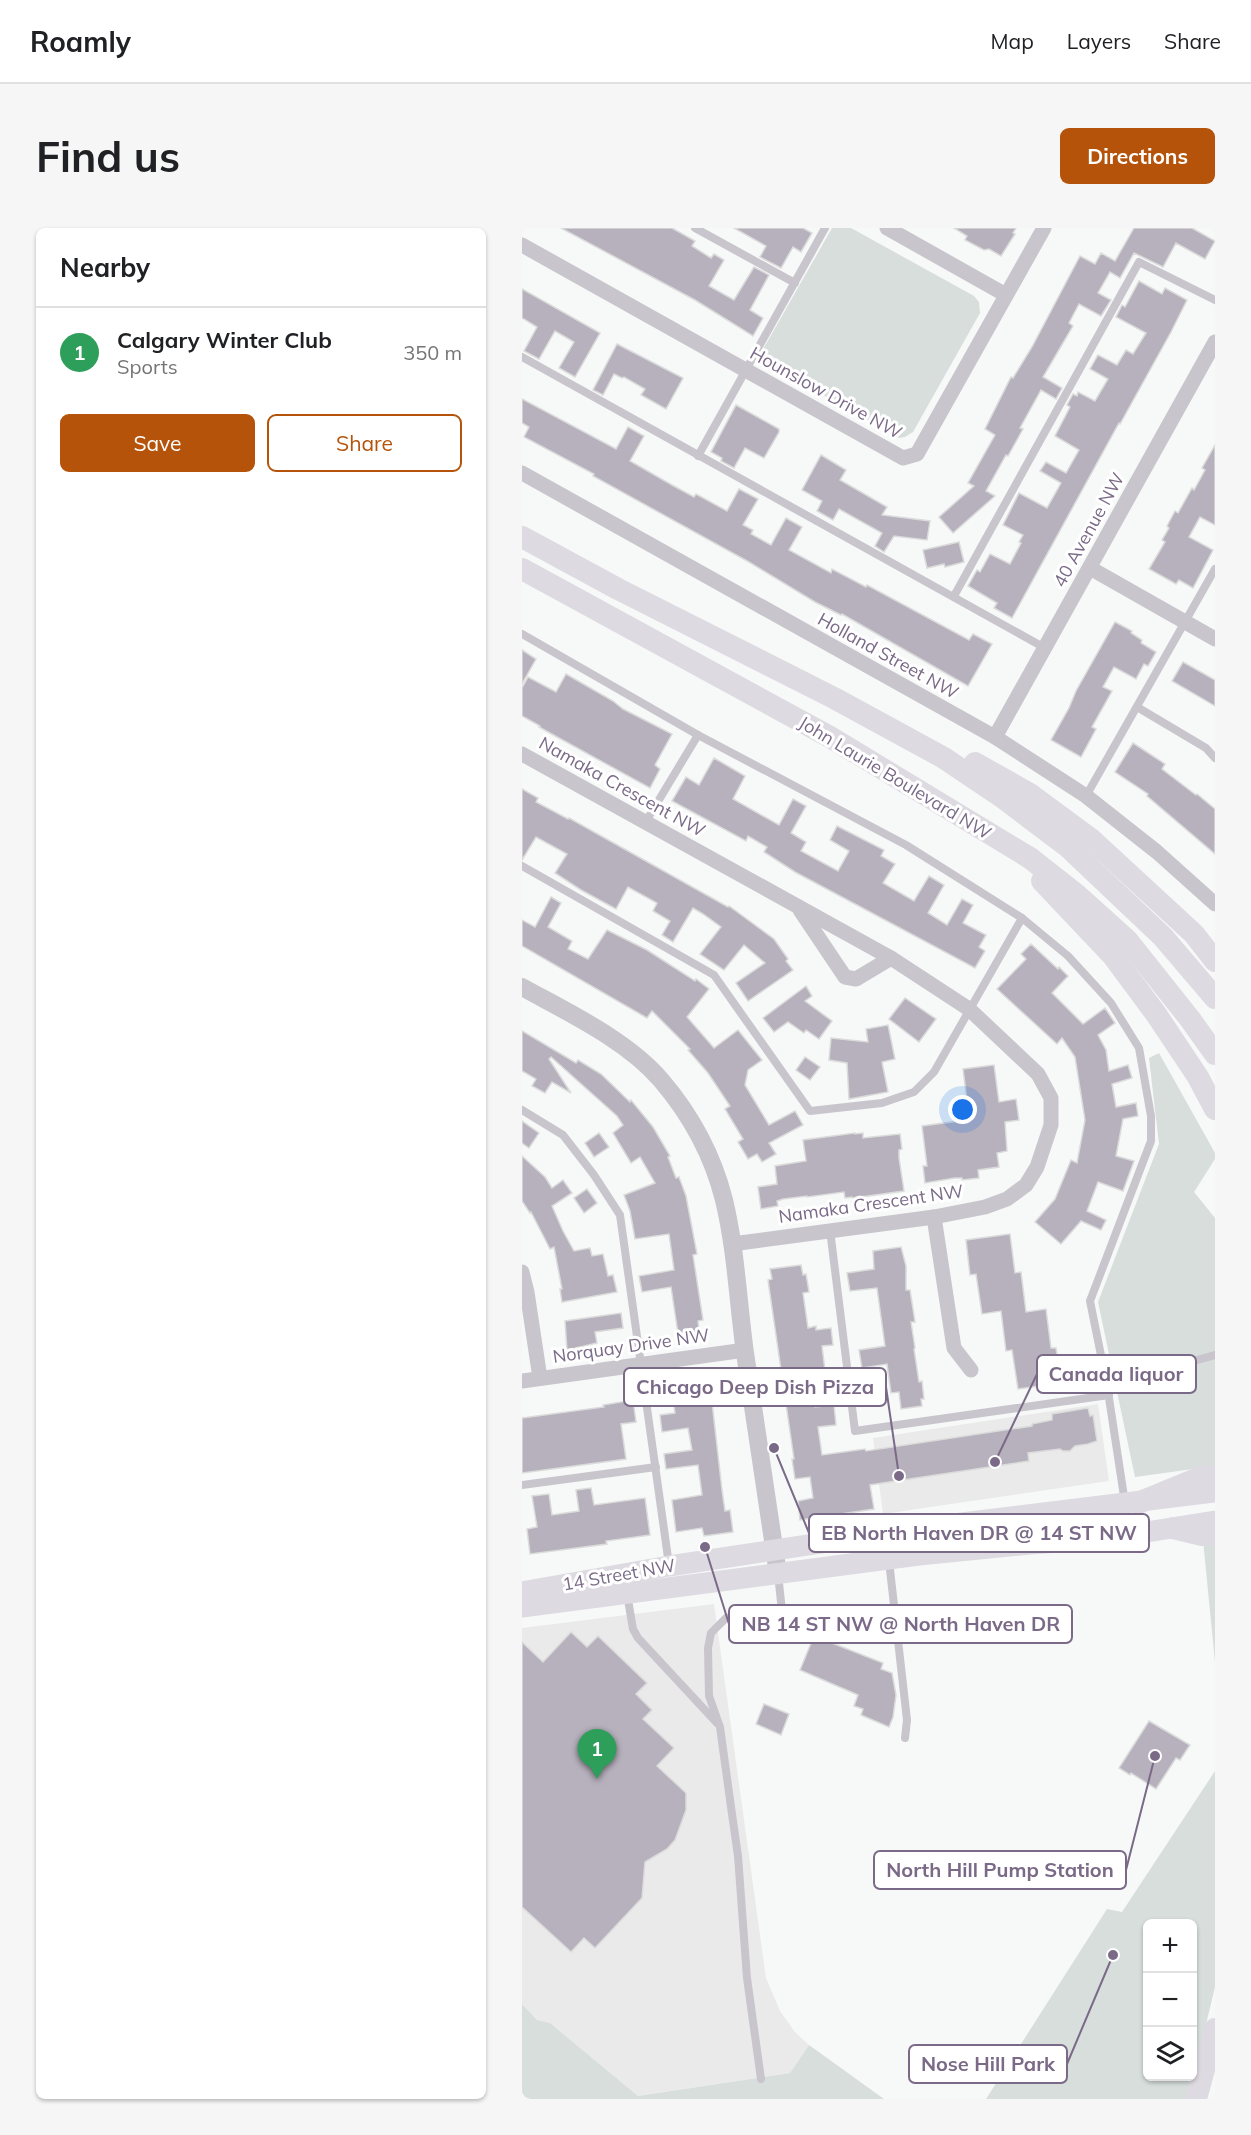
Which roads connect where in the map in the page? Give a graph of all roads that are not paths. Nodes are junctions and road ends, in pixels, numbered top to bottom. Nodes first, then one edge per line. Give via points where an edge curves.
1 (695, 228) edge
2 (825, 228) edge
3 (886, 228) edge
4 (1044, 228) edge
5 (522, 245) edge
6 (795, 283) junction
7 (1006, 295) junction
8 (1215, 300) edge
9 (1215, 342) edge
10 (522, 357) edge
11 (746, 370) junction
12 (698, 456) junction
13 (522, 473) edge
14 (522, 537) edge
15 (1090, 568) junction
16 (1215, 568) edge
17 (522, 569) edge
18 (954, 596) junction
19 (1185, 623) junction
20 (522, 634) edge
21 (1215, 639) edge
22 (1045, 648) junction
23 (1137, 707) junction
24 (698, 735) junction
25 (995, 737) junction
26 (522, 754) edge
27 (944, 758) junction
28 (1215, 758) edge
29 (1086, 796) junction
30 (645, 823) junction
31 (1030, 858) junction
32 (522, 866) edge
33 (1215, 904) edge
34 (797, 906) junction
35 (1022, 918) junction
36 (891, 958) junction
37 (1215, 961) edge
38 (522, 987) edge
39 (1215, 998) edge
40 (969, 1009) junction
41 (1215, 1054) edge
42 (1215, 1109) edge
43 (522, 1110) edge
44 (934, 1217) junction
45 (830, 1230) junction
46 (732, 1244) junction
47 (522, 1272) edge
48 (745, 1350) junction
49 (1215, 1355) edge
50 (642, 1364) junction
51 (971, 1370) dead end
52 (540, 1378) junction
53 (522, 1381) edge
54 (1107, 1385) junction
55 (1109, 1395) junction
56 (656, 1467) junction
57 (1215, 1476) edge
58 (522, 1485) edge
59 (1215, 1491) edge
60 (1132, 1503) junction
61 (1215, 1521) edge
62 (1173, 1528) junction
63 (1215, 1534) edge
64 (775, 1551) junction
65 (889, 1559) junction
66 (669, 1566) junction
67 (778, 1574) junction
68 (522, 1592) edge
69 (626, 1592) junction
70 (894, 1606) junction
71 (522, 1607) edge
72 (783, 1611) junction
73 (862, 1628) junction
74 (898, 1640) junction
75 (720, 1727) junction
76 (905, 1737) dead end
77 (1215, 2029) edge
78 (761, 2079) dead end
79 (1196, 2099) edge

1 - 6 lane
2 - 6 lane
3 - 7 street
4 - 7 street, Hounslow Drive NW
5 - 11 street, Hounslow Drive NW
6 - 11 lane
7 - 11 street, Hounslow Drive NW via 917,454 903,458
8 - 18 lane via 1139,262
9 - 15 street, 40 Avenue NW
10 - 12 lane
11 - 12 lane
12 - 18 lane
13 - 25 street, Holland Street NW
14 - 27 main road, John Laurie Boulevard NW
15 - 19 street
15 - 22 street, 40 Avenue NW
16 - 19 lane
17 - 31 main road, John Laurie Boulevard NW via 830,737
18 - 22 lane
19 - 21 street
19 - 23 lane
20 - 24 lane
22 - 25 street, 40 Avenue NW
23 - 28 lane via 1206,748
23 - 29 lane
24 - 30 lane
24 - 35 lane via 906,845
25 - 29 street, Holland Street NW
26 - 30 street, Namaka Crescent NW
27 - 37 main road via 977,764 1030,794 1091,839 1194,933
27 - 39 main road, John Laurie Boulevard NW via 1068,847 1163,937
29 - 33 street, Holland Street NW
30 - 34 street, Namaka Crescent NW
31 - 41 main road, John Laurie Boulevard NW via 1128,941
31 - 42 main road via 1044,885 1113,956 1156,1014
32 - 40 lane via 714,975 810,1111 882,1103 914,1092 934,1072
34 - 36 street, Namaka Crescent NW
34 - 36 street, Namaka Crescent NW via 845,977 856,979
35 - 40 lane
35 - 54 lane via 1068,956 1111,1003 1139,1048 1151,1116 1151,1141 1090,1301
36 - 40 street, Namaka Crescent NW
38 - 46 street via 623,1046 660,1079 688,1116 713,1164
40 - 44 street, Namaka Crescent NW via 1038,1074 1051,1098 1051,1125 1037,1167 1026,1185 1007,1199 985,1207
43 - 50 lane via 563,1135 620,1215
44 - 45 street, Namaka Crescent NW
44 - 51 street via 954,1348
45 - 46 street, Namaka Crescent NW
45 - 55 lane via 855,1431
46 - 48 street
47 - 52 street
48 - 50 street, Norquay Drive NW
48 - 64 street
49 - 54 lane
50 - 52 street, Norquay Drive NW
50 - 56 lane
52 - 53 street, Norquay Drive NW
54 - 55 lane
55 - 60 lane
56 - 58 lane
56 - 66 lane
57 - 60 main road via 1199,1478
59 - 60 main road, 14 Street NW
60 - 64 main road, 14 Street NW via 1003,1517
61 - 62 main road, 14 Street NW
62 - 63 main road
62 - 65 main road, 14 Street NW via 1103,1539
64 - 66 main road, 14 Street NW
64 - 67 street
65 - 67 main road, 14 Street NW
65 - 70 lane
66 - 68 main road, 14 Street NW
67 - 69 main road, 14 Street NW
67 - 72 lane
69 - 71 main road, 14 Street NW
69 - 75 lane via 638,1638
70 - 73 lane
70 - 74 lane
72 - 73 lane via 806,1610
72 - 75 lane via 726,1618 711,1633 709,1696
73 - 74 lane
74 - 76 lane via 907,1720
75 - 78 lane
77 - 79 main road

